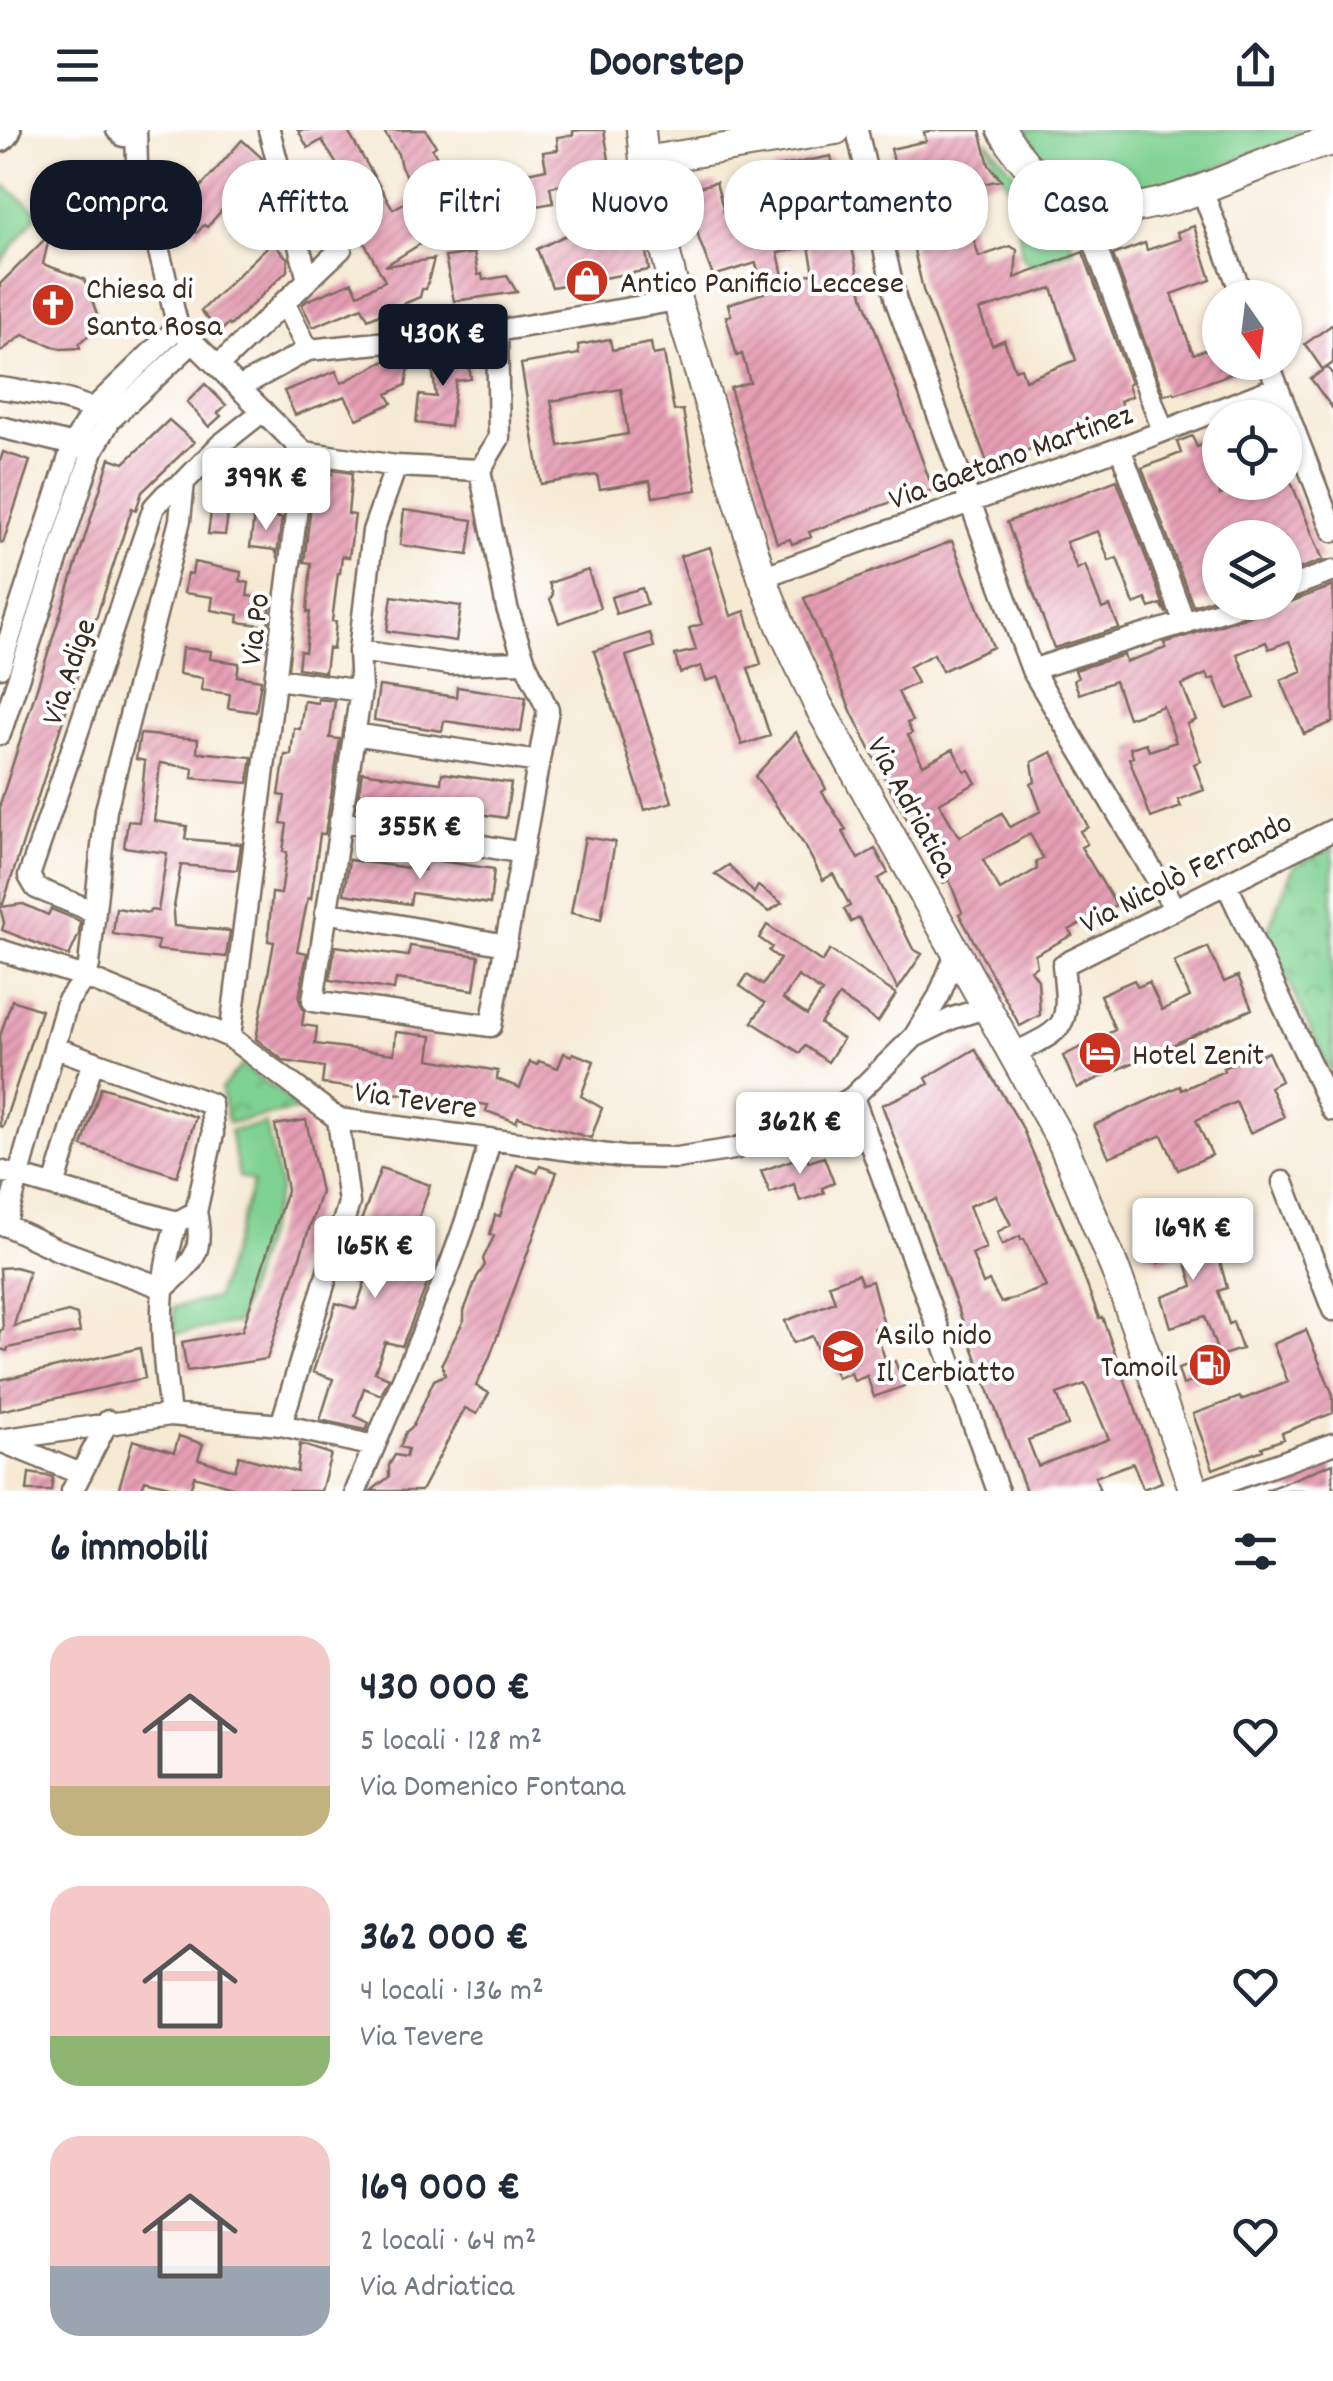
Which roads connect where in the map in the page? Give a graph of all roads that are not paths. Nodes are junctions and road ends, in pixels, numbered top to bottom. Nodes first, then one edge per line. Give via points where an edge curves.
1 (269, 130) edge
2 (641, 130) edge
3 (836, 130) edge
4 (857, 130) edge
5 (1002, 130) edge
6 (124, 132) edge
7 (1333, 140) edge
8 (277, 160) edge
9 (644, 160) edge
10 (650, 160) edge
11 (1200, 187) junction
12 (300, 250) edge
13 (340, 250) edge
14 (665, 250) edge
15 (1097, 250) edge
16 (308, 280) junction
17 (1236, 280) edge
18 (677, 300) junction
19 (284, 302) junction
20 (497, 331) junction
21 (185, 335) junction
22 (308, 350) junction
23 (218, 366) junction
24 (1274, 380) edge
25 (240, 387) junction
26 (1277, 387) junction
27 (0, 388) edge
28 (263, 412) junction
29 (101, 414) junction
30 (0, 427) edge
31 (1163, 432) junction
32 (83, 448) junction
33 (1120, 448) junction
34 (304, 452) junction
35 (396, 466) junction
36 (480, 470) junction
37 (184, 482) junction
38 (970, 502) junction
39 (1333, 532) edge
40 (1333, 571) edge
41 (762, 577) junction
42 (1302, 583) edge
43 (1202, 618) edge
44 (1185, 624) junction
45 (358, 651) junction
46 (525, 662) junction
47 (0, 667) edge
48 (1032, 670) junction
49 (277, 679) junction
50 (362, 691) junction
51 (0, 734) edge
52 (354, 734) junction
53 (539, 762) junction
54 (340, 822) junction
55 (1333, 830) edge
56 (522, 853) junction
57 (1226, 883) junction
58 (1175, 908) junction
59 (95, 912) junction
60 (326, 912) junction
61 (506, 944) junction
62 (0, 950) edge
63 (956, 954) junction
64 (84, 977) junction
65 (985, 1008) junction
66 (914, 1036) junction
67 (230, 1037) junction
68 (56, 1048) junction
69 (1012, 1054) junction
70 (93, 1062) junction
71 (853, 1097) junction
72 (1332, 1110) edge
73 (338, 1119) junction
74 (490, 1139) junction
75 (10, 1174) edge
76 (1283, 1182) dead end
77 (54, 1186) junction
78 (186, 1217) junction
79 (2, 1225) edge
80 (164, 1288) junction
81 (1333, 1310) edge
82 (170, 1414) junction
83 (108, 1422) junction
84 (281, 1425) junction
85 (0, 1441) edge
86 (1333, 1444) edge
87 (374, 1446) junction
88 (76, 1483) edge
89 (356, 1491) edge
90 (998, 1491) edge
91 (1194, 1491) edge
92 (1202, 1491) edge

1 - 8 street
2 - 9 street, Via Adriatica
3 - 10 street
4 - 38 street via 896,301
5 - 11 street via 1038,179 1083,206 1136,207
6 - 21 street
7 - 11 street
11 - 17 street
12 - 16 street
13 - 16 street
14 - 18 street, Via Adriatica
15 - 31 street
16 - 19 street
18 - 20 street
18 - 41 street, Via Adriatica
19 - 22 street
19 - 23 street
20 - 22 street
20 - 36 street via 500,438
21 - 23 street
21 - 29 street
22 - 25 street
23 - 25 street
24 - 26 street
25 - 28 street
26 - 31 street, Via Gaetano Martinez
26 - 39 street
27 - 29 street via 52,396
28 - 34 street
28 - 37 street, Via Adige
29 - 32 street
30 - 32 street
31 - 33 street, Via Gaetano Martinez
32 - 47 street
32 - 51 street
33 - 38 street, Via Gaetano Martinez
33 - 44 street
34 - 35 street
34 - 49 street, Via Po
35 - 36 street
35 - 45 street via 372,531
36 - 46 street
37 - 59 street, Via Adige via 106,810
37 - 59 street, Via Adige via 154,507 29,876 36,888
38 - 41 street, Via Gaetano Martinez
38 - 48 street
40 - 42 street
41 - 63 street, Via Adriatica via 818,706
43 - 44 street
44 - 48 street
45 - 46 street via 450,664
45 - 50 street
46 - 53 street via 548,710
48 - 58 street
49 - 50 street
49 - 67 street, Via Po
50 - 52 street
52 - 53 street
52 - 54 street
53 - 56 street
54 - 56 street
54 - 60 street
55 - 57 street, Via Nicolò Ferrando
56 - 61 street
57 - 58 street, Via Nicolò Ferrando
57 - 72 street
58 - 69 street, Via Nicolò Ferrando via 1064,965 1066,1020
59 - 64 street, Via Adige
60 - 61 street
60 - 61 street via 313,1001 491,1026
62 - 64 street, Via Tevere
63 - 65 street, Via Adriatica
63 - 66 street
64 - 67 street, Via Tevere
64 - 68 street, Via Adige via 66,1002
65 - 66 street
65 - 69 street, Via Adriatica
66 - 71 street, Via Tevere
67 - 73 street, Via Tevere
68 - 70 street
68 - 75 street, Via Adige
69 - 91 street, Via Adriatica via 1064,1144
70 - 77 street
70 - 78 street via 212,1104 213,1134
71 - 74 street, Via Tevere via 778,1134 677,1158
71 - 90 street
73 - 74 street, Via Tevere
73 - 84 street via 350,1204
74 - 87 street via 475,1202
75 - 77 street
75 - 79 street, Via Adige
76 - 81 street
77 - 78 street
78 - 80 street via 165,1258
79 - 80 street
80 - 82 street via 159,1318
82 - 83 street
82 - 84 street
83 - 85 street
83 - 88 street
84 - 87 street
85 - 88 street
86 - 92 street
87 - 89 street

